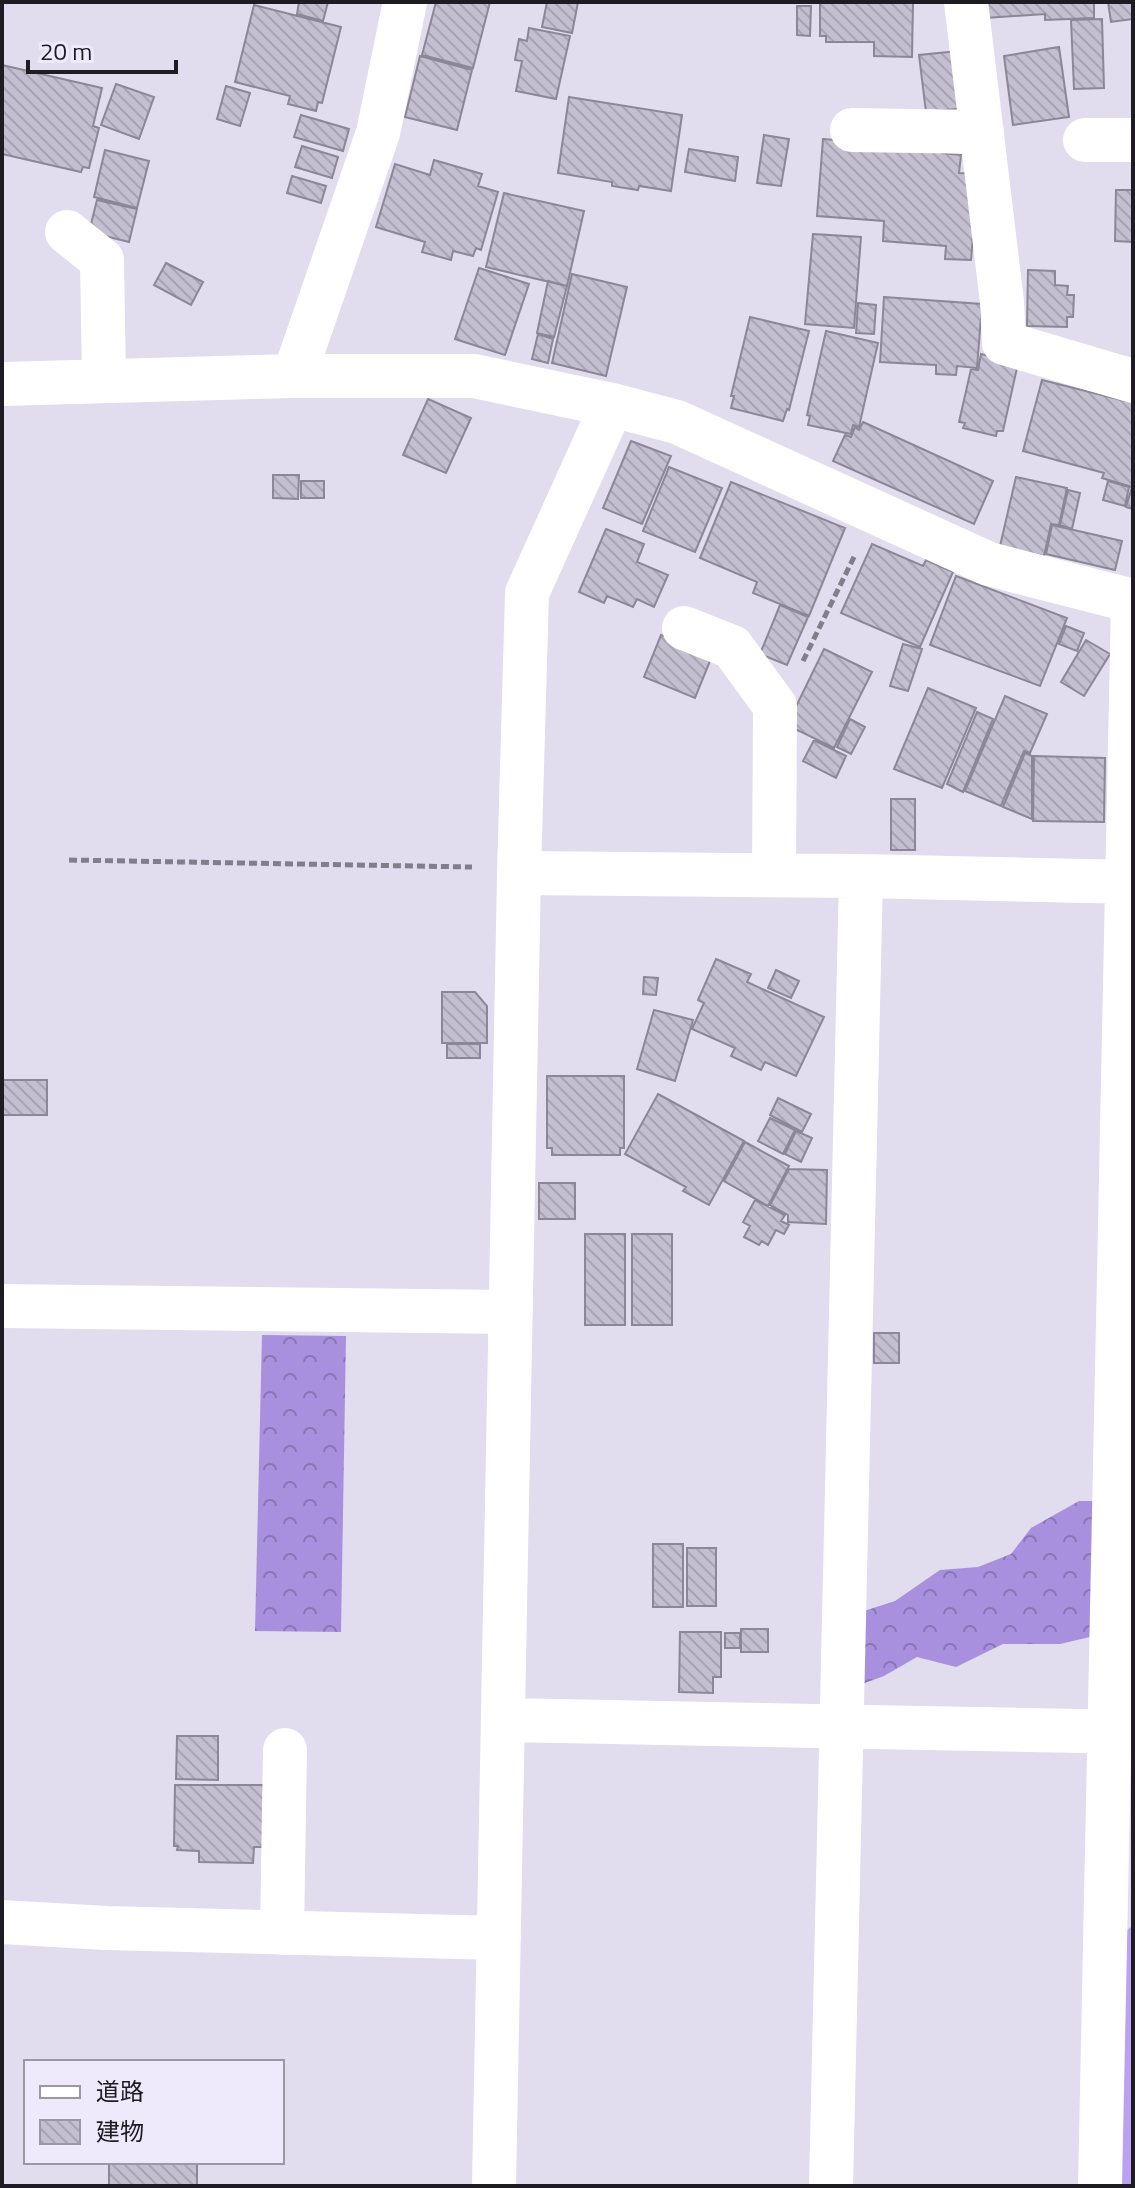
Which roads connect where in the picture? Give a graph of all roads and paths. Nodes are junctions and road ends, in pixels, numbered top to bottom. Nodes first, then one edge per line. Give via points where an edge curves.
1 (405, 2) edge
2 (966, 2) edge
3 (852, 130) dead end
4 (982, 132) junction
5 (1085, 140) dead end
6 (1133, 140) edge
7 (67, 232) dead end
8 (294, 376) junction
9 (104, 381) junction
10 (1133, 381) edge
11 (2, 384) edge
12 (612, 405) junction
13 (876, 511) junction
14 (1133, 601) edge
15 (684, 628) dead end
16 (775, 719) junction
17 (69, 860) dead end
18 (520, 871) junction
19 (774, 875) junction
20 (861, 876) junction
21 (1130, 882) edge
22 (2, 1306) edge
23 (511, 1312) junction
24 (503, 1720) junction
25 (841, 1726) junction
26 (1121, 1732) edge
27 (285, 1750) dead end
28 (2, 1922) edge
29 (282, 1933) junction
30 (499, 1938) junction
31 (494, 2186) edge
32 (831, 2186) edge
33 (1100, 2186) edge

1 - 8 street via 378,133
2 - 4 street
3 - 4 street
4 - 10 street via 1004,343
5 - 6 street
7 - 9 street via 102,260
8 - 9 street
8 - 12 street via 474,376
9 - 11 street
12 - 13 street via 677,422
12 - 18 street via 527,593
13 - 14 street via 989,564
13 - 16 path
14 - 21 street
15 - 16 street via 732,647 775,706
16 - 19 street
17 - 18 path
18 - 19 street
18 - 23 street
19 - 20 street
20 - 21 street
20 - 25 street
21 - 26 street
22 - 23 street
23 - 24 street
24 - 25 street
24 - 30 street
25 - 26 street
25 - 32 street
26 - 33 street
27 - 29 street
28 - 29 street
29 - 30 street
30 - 31 street

